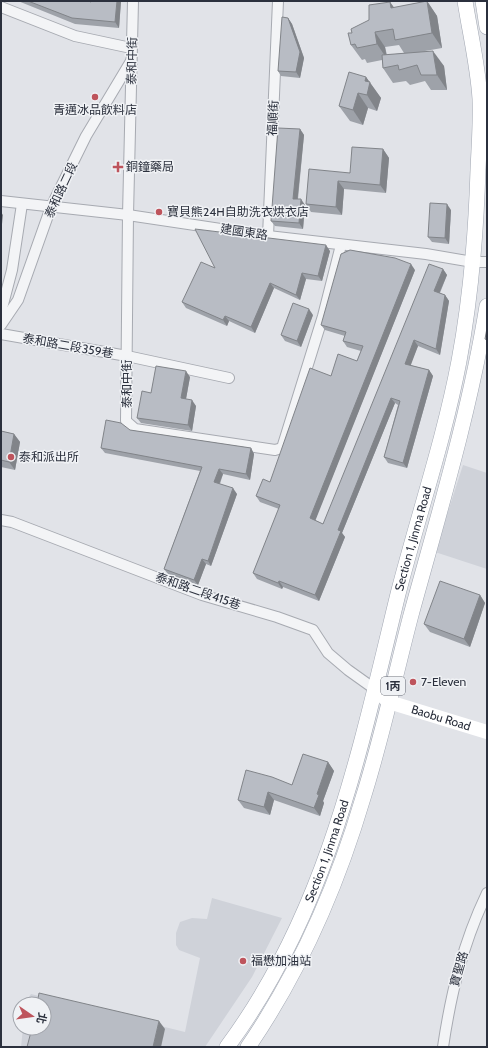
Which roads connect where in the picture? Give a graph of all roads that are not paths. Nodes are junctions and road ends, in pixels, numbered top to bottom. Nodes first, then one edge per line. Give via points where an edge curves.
1 (133, 1) edge
2 (278, 1) edge
3 (464, 1) edge
4 (482, 1) edge
5 (1, 7) edge
6 (487, 27) edge
7 (131, 48) junction
8 (132, 59) junction
9 (1, 201) edge
10 (22, 204) junction
11 (51, 207) junction
12 (128, 215) junction
13 (268, 236) junction
14 (341, 245) junction
15 (480, 262) edge
16 (487, 306) edge
17 (1, 312) edge
18 (1, 325) edge
19 (1, 334) edge
20 (127, 356) junction
21 (229, 378) dead end
22 (1, 520) edge
23 (376, 690) junction
24 (389, 702) junction
25 (487, 732) edge
26 (487, 893) edge
27 (227, 1047) edge
28 (248, 1047) edge
29 (443, 1047) edge

1 - 7 street, 泰和中街
2 - 13 street, 福順街
3 - 15 main road, Section 1, Jinma Road / 1丙 via 480,98 476,220
4 - 6 main road
5 - 7 street via 75,36
7 - 8 street, 泰和中街
8 - 11 street, 泰和路二段 via 86,136
8 - 12 street, 泰和中街
9 - 10 street, 建國東路
10 - 11 street, 建國東路
10 - 17 street via 12,270
11 - 12 street, 建國東路
11 - 18 street, 泰和路二段 via 18,300
12 - 13 street, 建國東路
12 - 20 street, 泰和中街
13 - 14 street, 建國東路
14 - 15 street, 建國東路
14 - 20 street, 泰和中街 via 323,316 282,448 275,450 135,429 126,421
15 - 23 main road, Section 1, Jinma Road / 1丙 via 448,411 399,592
16 - 24 main road, Section 1, Jinma Road / 1丙 via 472,391
19 - 20 street, 泰和路二段359巷
20 - 21 street, 泰和路二段359巷
22 - 23 street, 泰和路二段415巷 via 202,595 313,630 328,653
23 - 24 street, Baobu Road
23 - 27 main road, Section 1, Jinma Road / 1丙 via 333,840 303,917 260,999
24 - 25 street, Baobu Road
24 - 28 main road, Section 1, Jinma Road / 1丙 via 363,798 321,916 281,994
26 - 29 street, 寶聖路 via 454,983

